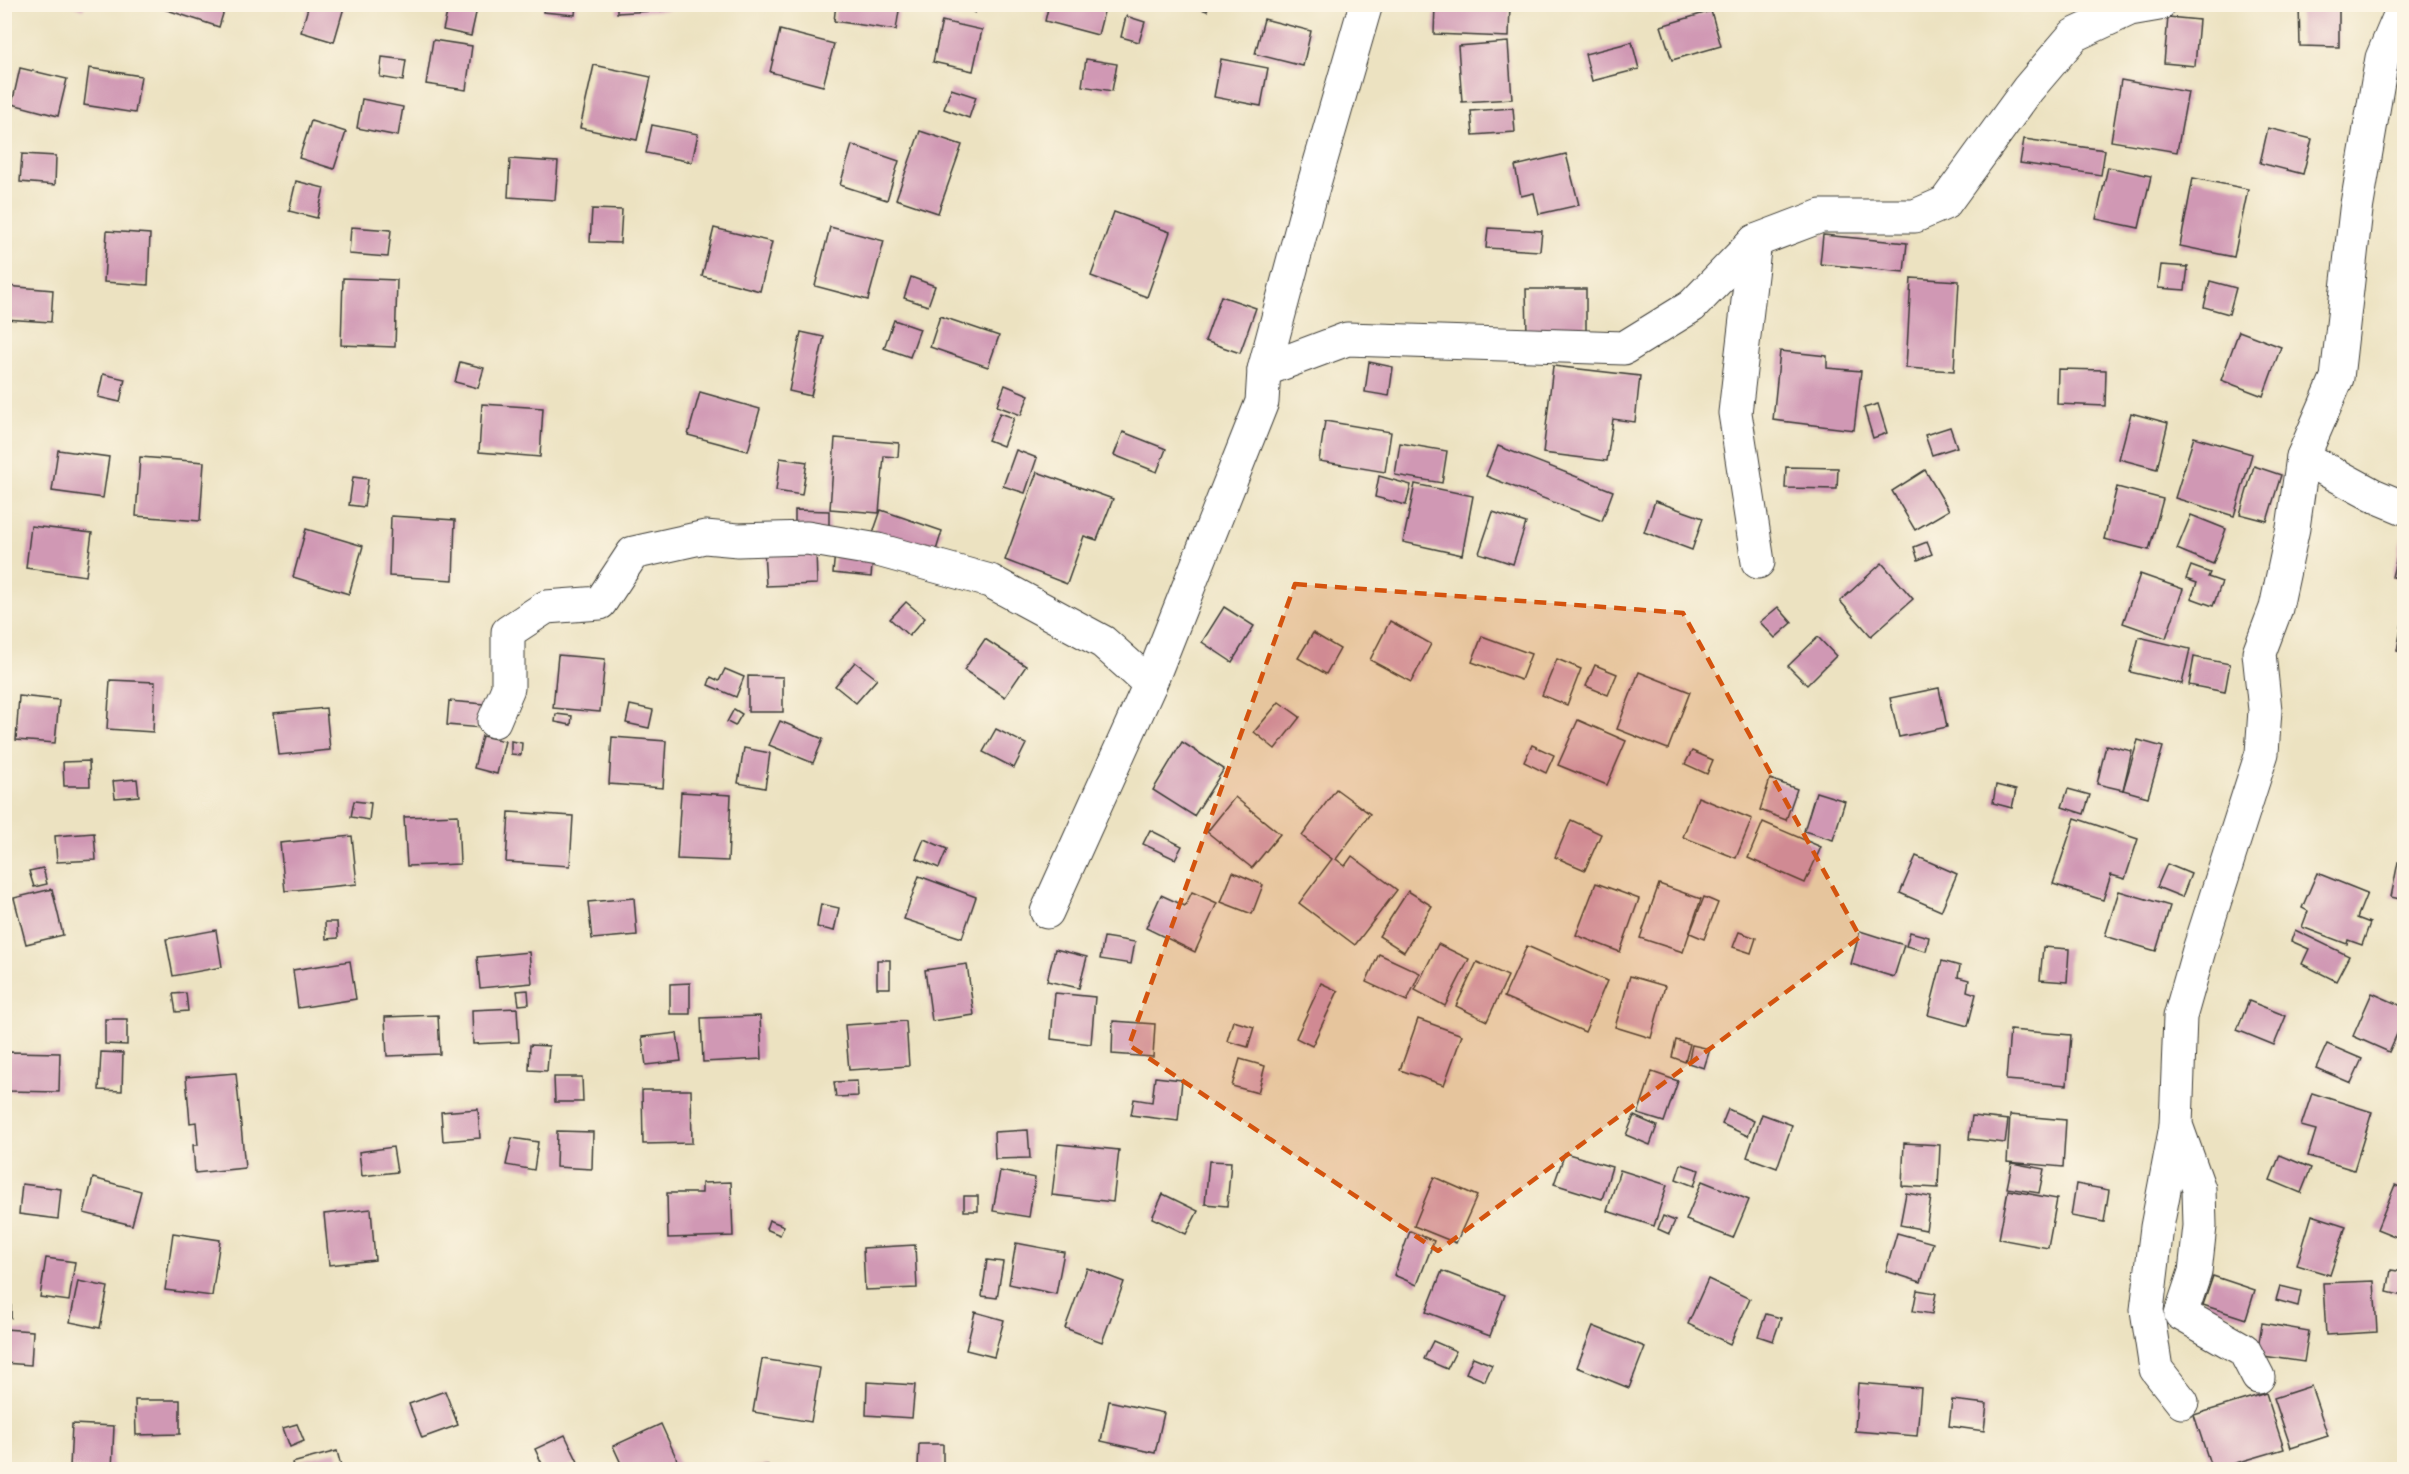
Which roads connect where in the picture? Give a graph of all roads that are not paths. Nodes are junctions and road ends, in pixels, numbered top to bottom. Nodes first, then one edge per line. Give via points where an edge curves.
1 (1366, 4) edge
2 (2158, 4) edge
3 (2404, 6) edge
4 (1755, 241) junction
5 (1264, 370) junction
6 (2303, 457) junction
7 (2404, 508) edge
8 (1758, 562) dead end
9 (1150, 684) junction
10 (494, 721) dead end
11 (1047, 912) dead end
12 (2176, 1125) junction
13 (2258, 1377) dead end
14 (2182, 1402) dead end

1 - 5 street
2 - 4 street via 2130,9 2074,35 2028,89 1945,203 1915,216 1821,216
3 - 6 street via 2382,58 2356,210 2337,378
4 - 5 street via 1692,306 1624,348 1347,339
4 - 8 street via 1735,413
5 - 9 street via 1262,402
6 - 7 street
6 - 12 street via 2276,608 2259,653 2265,710 2262,753 2180,1017
9 - 10 street via 1103,642 990,581 878,550 807,538 705,537 633,553 600,603 546,607 508,632 508,688
9 - 11 street
12 - 13 street via 2199,1189 2200,1226 2195,1272 2181,1314 2244,1350
12 - 14 street via 2147,1310 2156,1369

